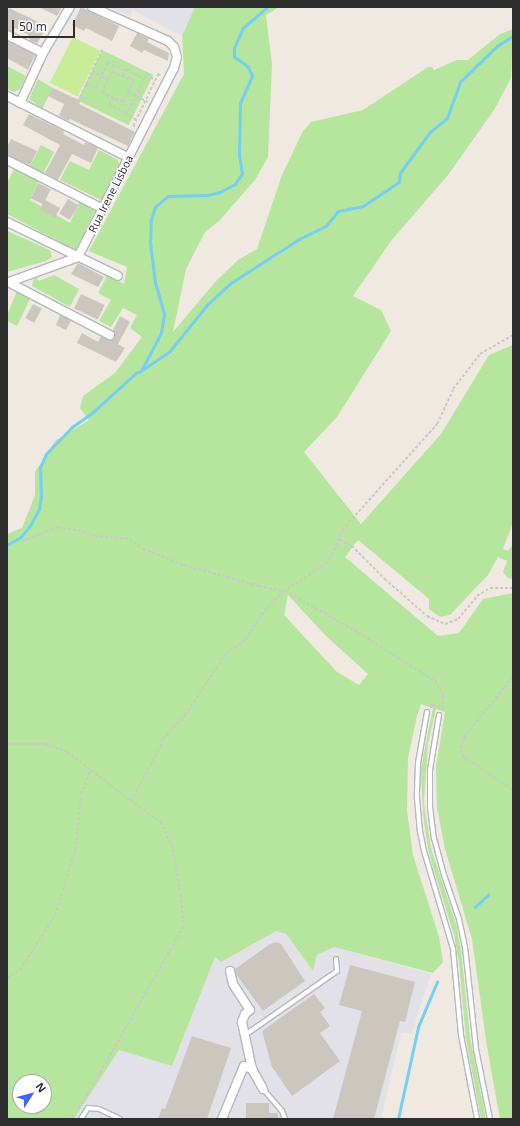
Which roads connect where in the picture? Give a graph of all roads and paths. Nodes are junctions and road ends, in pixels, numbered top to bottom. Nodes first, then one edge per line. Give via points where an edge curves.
1 (70, 7) edge
2 (92, 7) edge
3 (7, 35) edge
4 (102, 50) dead end
5 (43, 53) junction
6 (93, 70) junction
7 (125, 71) junction
8 (102, 76) junction
9 (123, 77) junction
10 (144, 79) junction
11 (169, 79) junction
12 (108, 80) junction
13 (155, 80) junction
14 (86, 84) junction
15 (128, 92) junction
16 (7, 96) edge
17 (136, 96) junction
18 (80, 97) dead end
19 (113, 98) junction
20 (145, 100) junction
21 (20, 103) junction
22 (156, 105) junction
23 (127, 114) junction
24 (136, 120) junction
25 (143, 131) junction
26 (129, 158) junction
27 (7, 160) edge
28 (103, 209) junction
29 (7, 222) edge
30 (78, 257) junction
31 (118, 276) dead end
32 (8, 282) edge
33 (110, 335) dead end
34 (513, 335) edge
35 (340, 540) junction
36 (22, 541) dead end
37 (513, 588) edge
38 (285, 592) junction
39 (513, 677) edge
40 (427, 712) joint
41 (439, 715) dead end
42 (7, 744) edge
43 (90, 771) junction
44 (513, 790) edge
45 (131, 801) junction
46 (336, 959) dead end
47 (230, 971) dead end
48 (7, 978) edge
49 (245, 1036) junction
50 (252, 1069) junction
51 (263, 1089) joint
52 (71, 1119) edge
53 (81, 1119) edge
54 (120, 1119) edge
55 (222, 1119) edge
56 (285, 1119) edge
57 (477, 1119) edge
58 (490, 1119) edge

1 - 5 street
2 - 11 street, Rua Irene Lisboa via 168,41 174,47 176,57
3 - 5 street
4 - 6 path
5 - 21 street
6 - 8 path
6 - 14 path
7 - 8 path via 108,62
7 - 9 path
7 - 10 path via 126,69
8 - 12 path
8 - 14 path via 95,88
9 - 12 path via 112,72
9 - 15 path via 133,81
10 - 13 path via 146,75
10 - 17 path
11 - 13 path via 158,74
11 - 22 street, Rua Irene Lisboa
12 - 19 path via 102,93
13 - 20 path
14 - 18 path
15 - 17 path
15 - 19 path via 123,102
16 - 21 street
17 - 20 path
17 - 23 path
19 - 23 path via 109,104
20 - 22 path
20 - 24 path
21 - 26 street
22 - 25 street, Rua Irene Lisboa
23 - 24 path
24 - 25 path via 133,126
25 - 26 street, Rua Irene Lisboa
26 - 28 street, Rua Irene Lisboa
27 - 28 street
28 - 30 street, Rua Irene Lisboa
29 - 30 street
30 - 31 street
30 - 32 street
32 - 33 street
34 - 35 path via 480,354 453,389 437,424 342,530
35 - 37 path via 352,546 427,616 445,624 458,619 476,596 490,588
35 - 38 path via 325,564
36 - 38 path via 58,527 95,536 130,539 143,549 178,562
38 - 40 path via 364,636 435,681 444,696 443,707 432,705
38 - 45 path via 261,615 246,640 226,652 185,715 163,739
39 - 44 path via 465,736 460,750 464,757
40 - 57 lane via 418,763 417,798 420,831 452,949 461,1035
41 - 58 lane via 430,770 430,807 434,838 465,947 476,1049
42 - 43 path via 46,744 58,747
43 - 45 path
43 - 48 path via 81,794 74,850 55,915 20,970
45 - 52 path via 162,822 173,849 184,927
46 - 49 lane via 337,970
47 - 49 street via 232,984 250,1010 242,1022
49 - 50 street
50 - 51 street
50 - 55 street via 244,1066
51 - 56 lane via 282,1111
53 - 54 lane via 88,1108 99,1109

